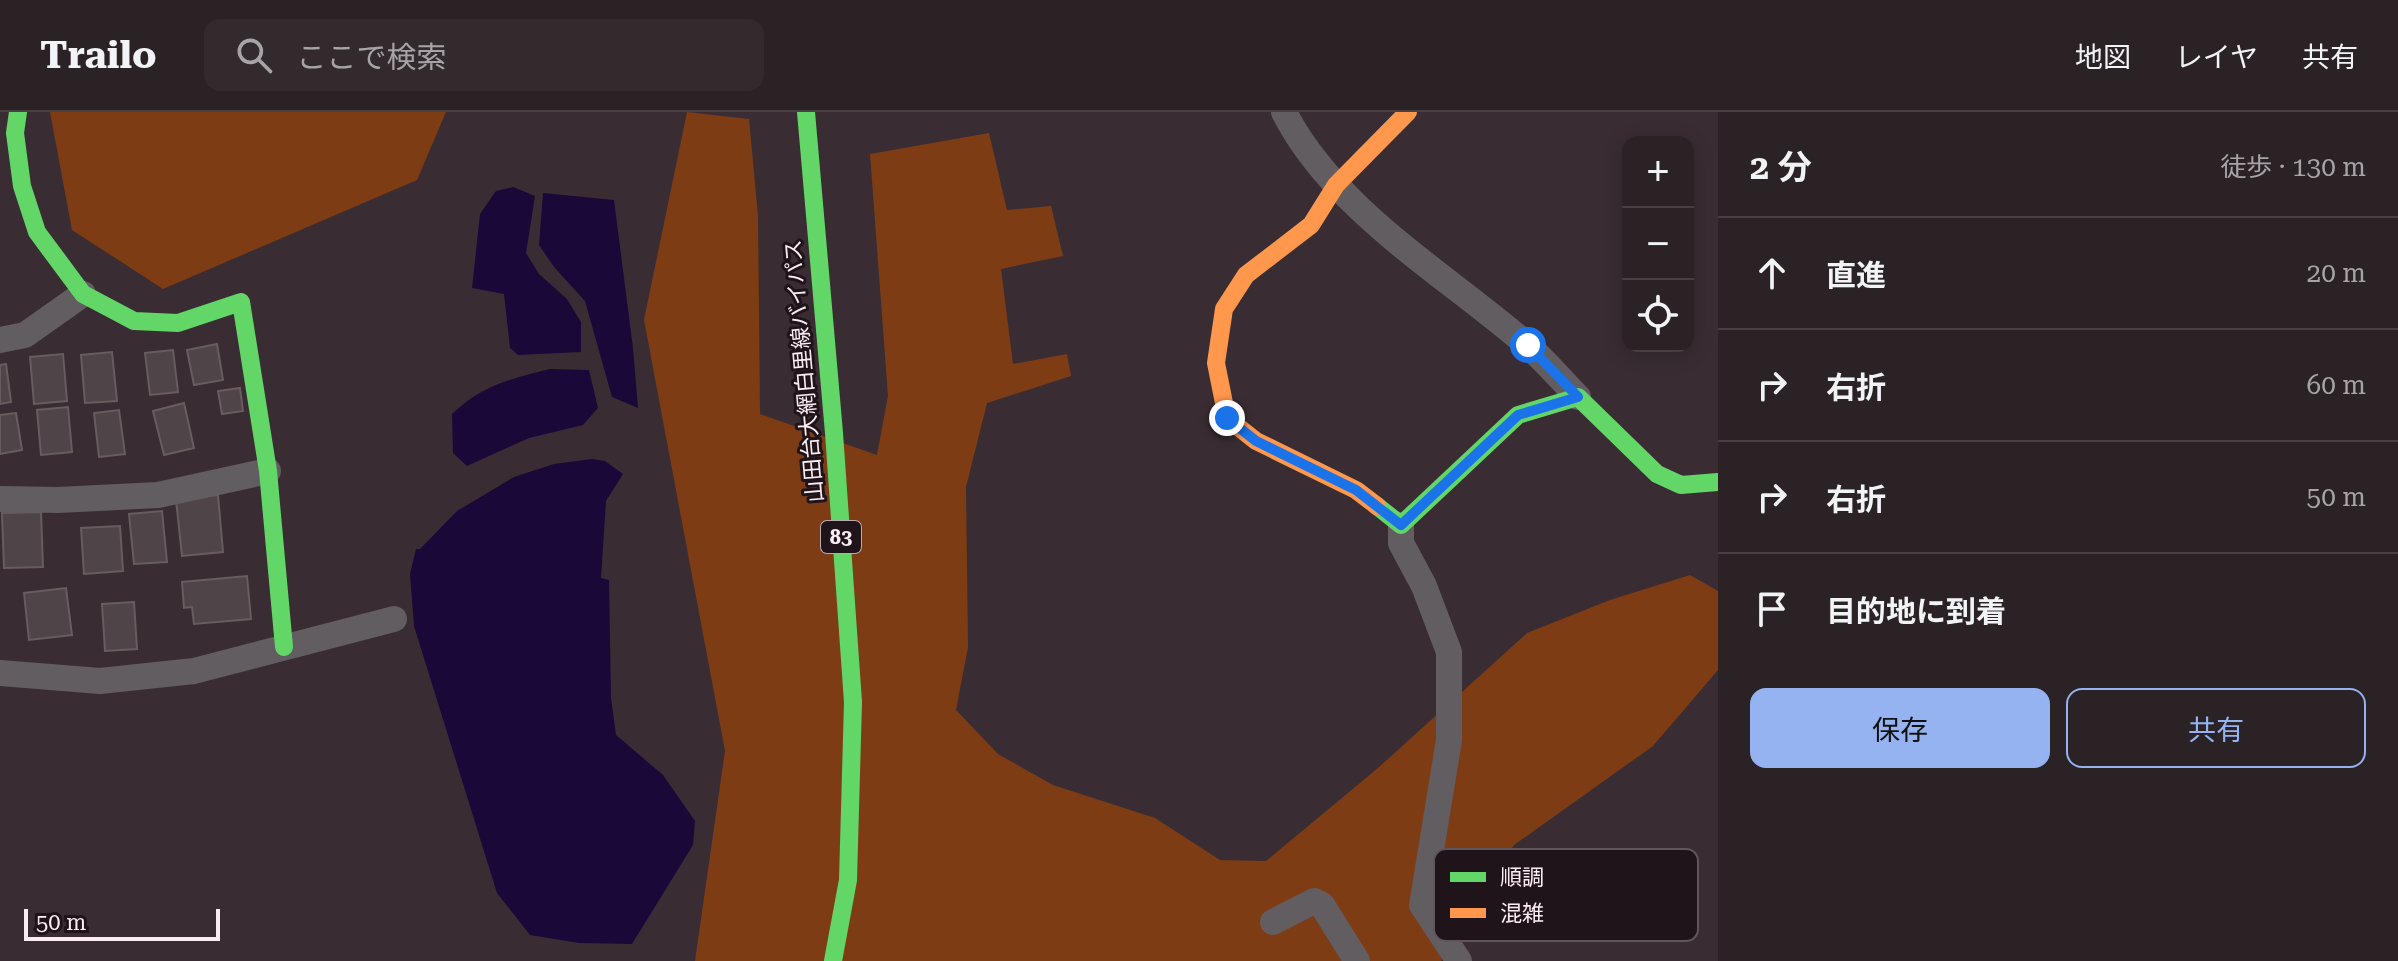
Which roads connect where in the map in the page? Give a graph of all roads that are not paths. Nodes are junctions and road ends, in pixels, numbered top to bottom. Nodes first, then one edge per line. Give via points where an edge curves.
1 (806, 112) edge
2 (1284, 112) edge
3 (1408, 112) edge
4 (11, 128) edge
5 (1336, 185) junction
6 (83, 294) junction
7 (0, 340) edge
8 (1578, 397) junction
9 (268, 471) junction
10 (1718, 482) edge
11 (0, 499) edge
12 (1401, 525) junction
13 (394, 619) dead end
14 (284, 647) junction
15 (0, 673) edge
16 (1273, 922) dead end
17 (1434, 923) edge
18 (1446, 941) edge
19 (833, 961) edge
20 (1357, 961) edge
21 (1459, 961) edge

1 - 19 street, 山田台大網白里線バイパス / 83 via 853,702 848,880
2 - 5 street
3 - 5 street
4 - 6 street via 37,232
5 - 8 street via 1392,238 1528,345
5 - 12 street via 1311,225 1246,275 1224,309 1216,363 1227,418 1256,441 1356,490
6 - 7 street via 25,335
6 - 9 street via 134,321 178,323 241,302
8 - 10 street via 1669,481 1698,486
8 - 12 street via 1518,415
9 - 11 street via 158,495
9 - 14 street
12 - 17 street via 1401,543 1449,652 1449,740 1422,905
13 - 14 street
14 - 15 street via 194,671 100,681
16 - 20 street via 1314,901 1322,905
18 - 21 street

